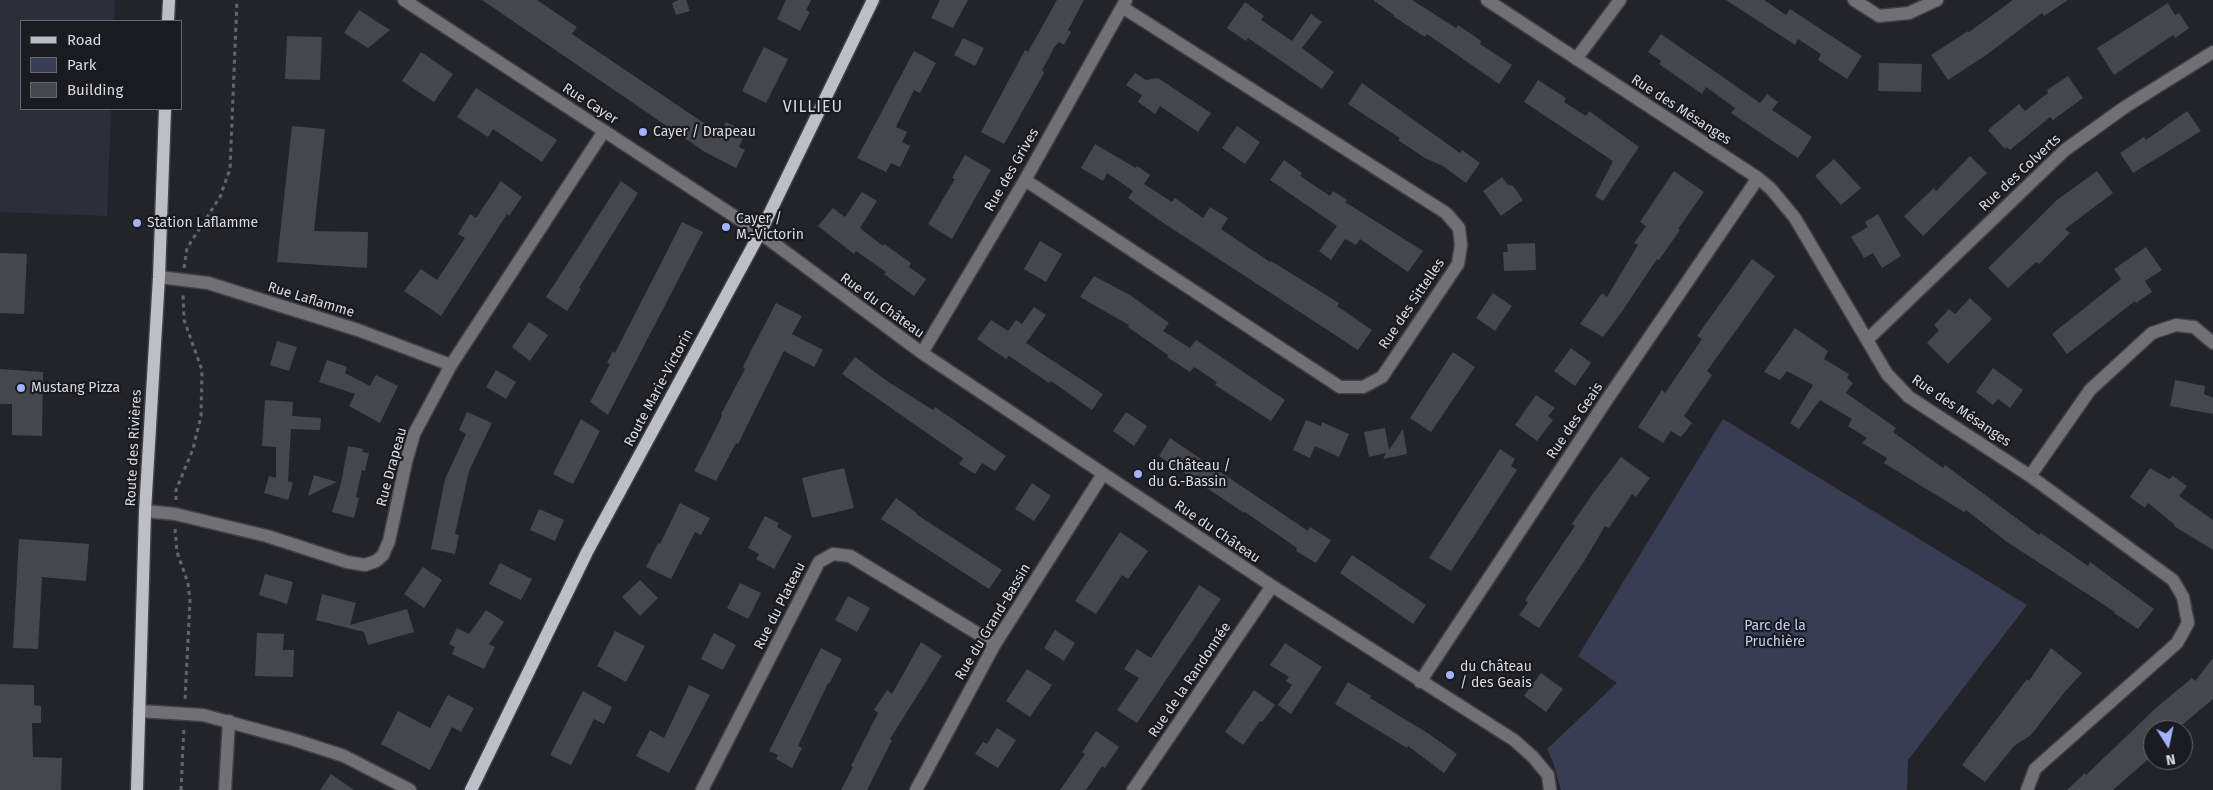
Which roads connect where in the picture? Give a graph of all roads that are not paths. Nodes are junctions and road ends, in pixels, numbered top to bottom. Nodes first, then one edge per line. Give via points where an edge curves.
1 (169, 0) edge
2 (404, 0) edge
3 (873, 0) edge
4 (1487, 0) edge
5 (1620, 0) edge
6 (1854, 0) edge
7 (1937, 0) edge
8 (1124, 3) edge
9 (168, 20) edge
10 (2213, 52) edge
11 (1576, 59) junction
12 (165, 110) edge
13 (604, 131) junction
14 (1758, 178) junction
15 (1025, 180) junction
16 (760, 234) junction
17 (159, 278) junction
18 (1867, 340) junction
19 (2213, 343) edge
20 (922, 354) junction
21 (451, 365) junction
22 (1103, 474) junction
23 (2030, 476) junction
24 (146, 511) junction
25 (1272, 586) junction
26 (995, 644) junction
27 (1420, 682) junction
28 (139, 711) junction
29 (229, 721) junction
30 (137, 790) edge
31 (226, 790) edge
32 (410, 790) edge
33 (471, 790) edge
34 (702, 790) edge
35 (916, 790) edge
36 (1133, 790) edge
37 (1550, 790) edge
38 (2027, 790) edge

1 - 9 main road
2 - 13 street, Rue Cayer
3 - 16 main road, Route Marie-Victorin
4 - 11 street, Rue des Mésanges
5 - 11 street
6 - 7 street via 1879,16 1909,13
8 - 15 street, Rue des Grives
8 - 15 street, Rue des Sittelles via 1446,213 1459,228 1458,264 1382,377 1363,387 1340,387
10 - 18 street, Rue des Colverts via 2125,107 2065,150
11 - 14 street, Rue des Mésanges
12 - 17 main road, Route des Rivières
13 - 16 street, Rue Cayer
13 - 21 street, Rue Drapeau
14 - 18 street, Rue des Mésanges via 1795,218
14 - 27 street, Rue des Geais
15 - 20 street, Rue des Grives
16 - 20 street, Rue du Château
16 - 33 main road, Route Marie-Victorin via 587,552
17 - 21 street, Rue Laflamme via 208,283 358,330
17 - 24 main road, Route des Rivières
18 - 23 street, Rue des Mésanges via 1887,374 1909,397
19 - 23 street via 2194,327 2176,325 2152,333 2090,390
20 - 22 street, Rue du Château
21 - 24 street, Rue Drapeau via 414,434 389,541 383,555 376,561 365,565 347,562 267,536 175,514
22 - 25 street, Rue du Château
22 - 26 street, Rue du Grand-Bassin
23 - 38 street, Rue des Mésanges via 2173,580 2183,597 2188,623 2177,643 2035,769
24 - 28 main road, Route des Rivières
25 - 27 street, Rue du Château
25 - 36 street, Rue de la Randonnée
26 - 34 street, Rue du Plateau via 850,556 833,554 819,562
26 - 35 street, Rue du Grand-Bassin
27 - 37 street, Rue du Château via 1514,740 1548,775
28 - 29 street via 185,713
28 - 30 main road, Route des Rivières
29 - 31 street
29 - 32 street via 344,756

